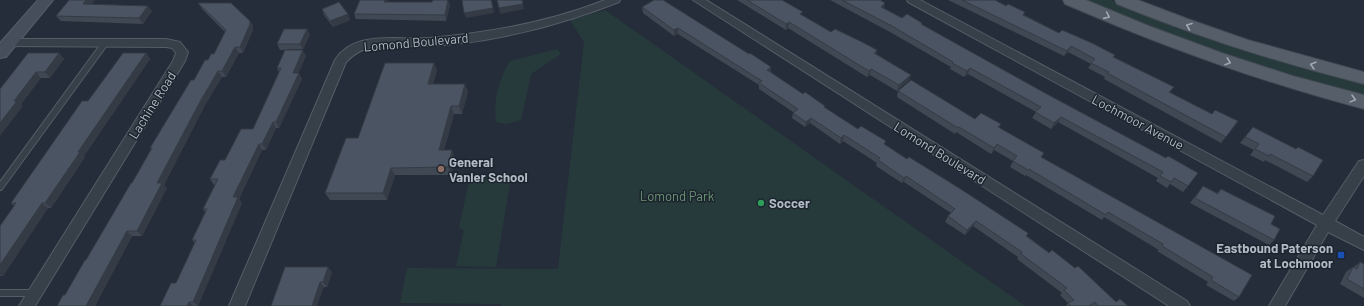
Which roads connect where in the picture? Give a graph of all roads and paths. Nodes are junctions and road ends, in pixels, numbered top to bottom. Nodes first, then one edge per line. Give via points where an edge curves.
1 (46, 0) edge
2 (615, 0) edge
3 (698, 0) edge
4 (912, 0) edge
5 (1071, 0) edge
6 (1123, 0) edge
7 (105, 43) junction
8 (5, 48) edge
9 (1364, 78) edge
10 (1364, 102) edge
11 (1364, 165) edge
12 (0, 187) edge
13 (1326, 223) junction
14 (1364, 244) edge
15 (0, 293) edge
16 (35, 293) junction
17 (27, 306) edge
18 (237, 306) edge
19 (1182, 306) edge
20 (1277, 306) edge

1 - 8 street
2 - 18 street, Lomond Boulevard via 553,22 504,32 421,42 366,44 352,49 341,60
3 - 19 street, Lomond Boulevard
4 - 13 street, Lochmoor Avenue
5 -> 10 main road via 1211,56
9 -> 6 main road via 1252,47
7 - 8 street, Lachine Road
7 - 12 lane
7 - 16 street, Lachine Road via 166,43 176,45 182,52 179,61
11 - 13 street
13 - 14 street, Lochmoor Avenue
13 - 20 street
15 - 16 lane
16 - 17 street, Lachine Road

